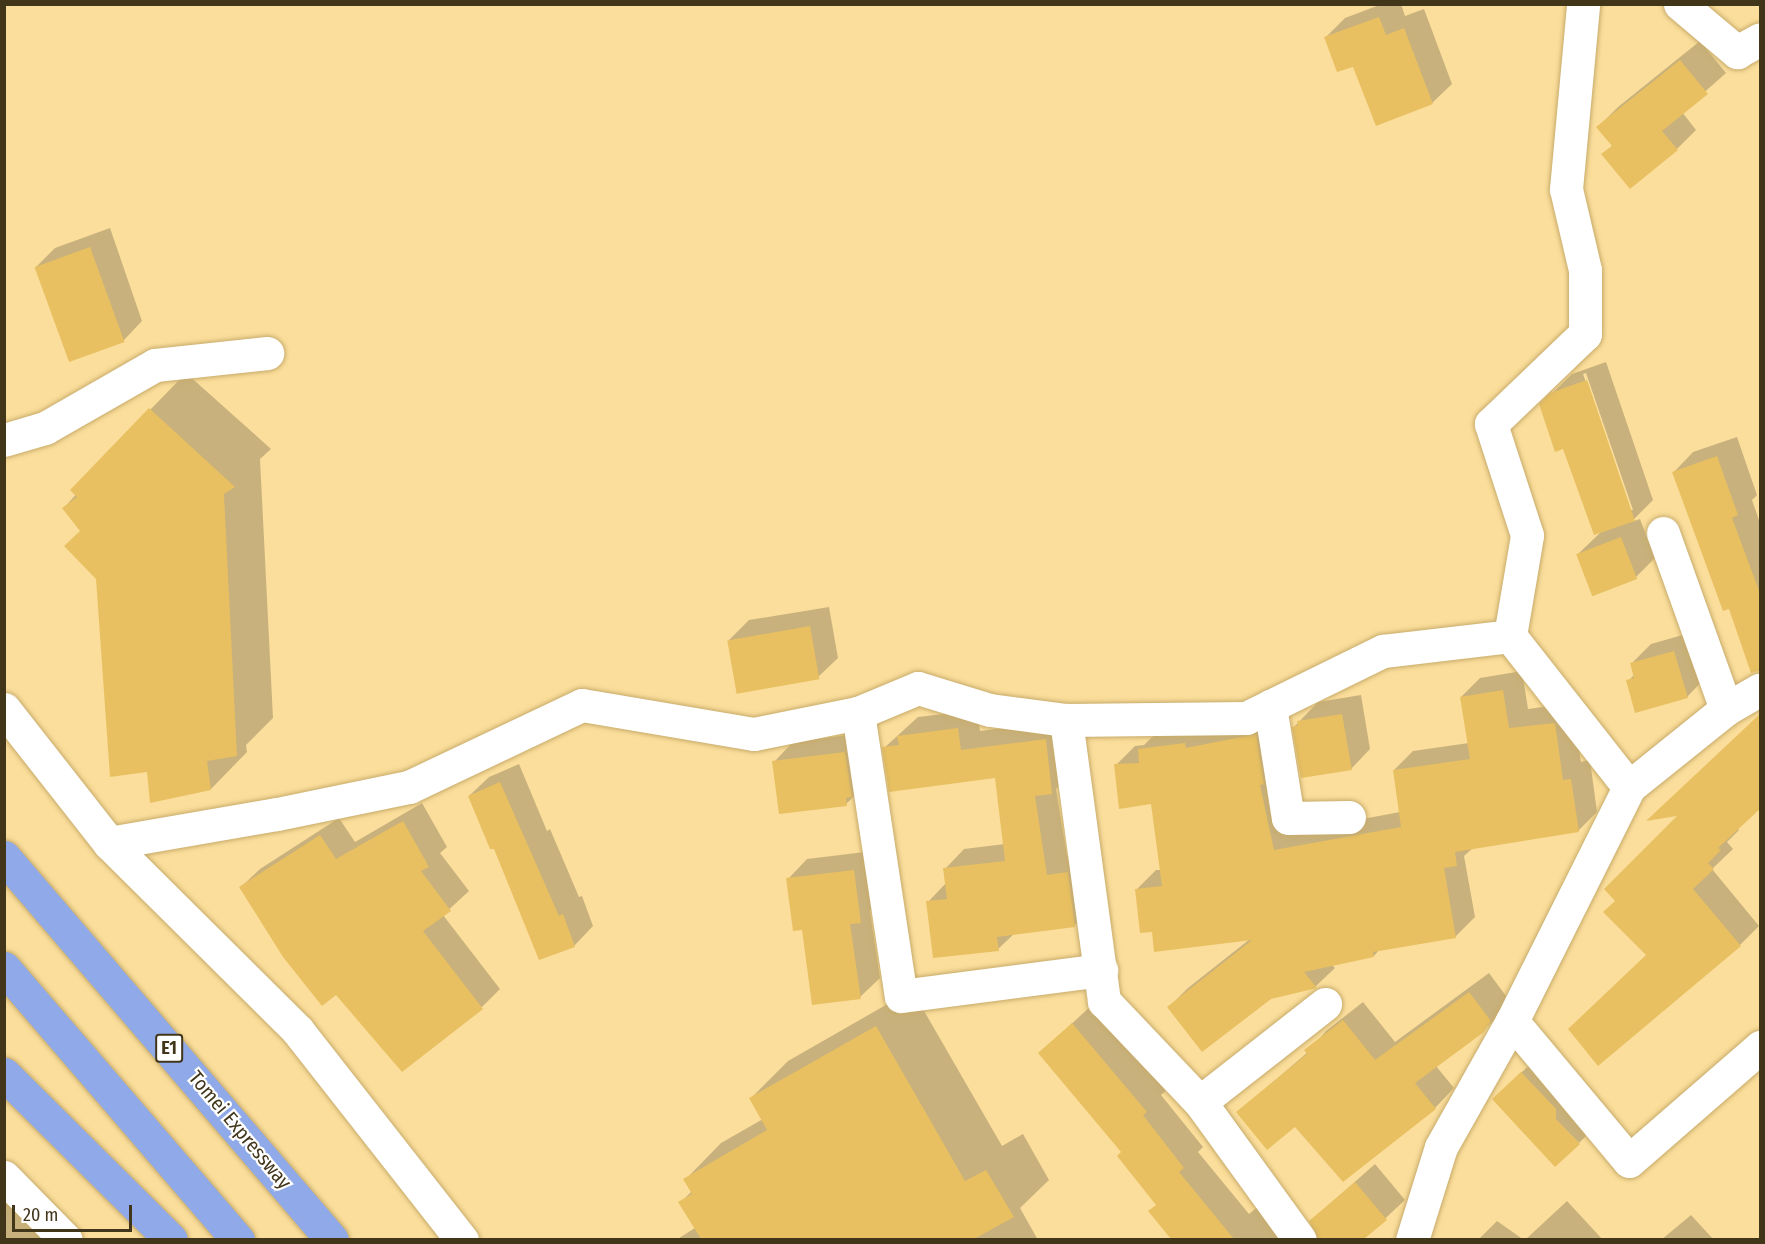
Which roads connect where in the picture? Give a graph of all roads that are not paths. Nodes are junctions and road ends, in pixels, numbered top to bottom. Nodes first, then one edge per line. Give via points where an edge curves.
1 (1583, 4) edge
2 (1680, 4) edge
3 (1761, 39) edge
4 (267, 353) dead end
5 (4, 440) edge
6 (1663, 533) dead end
7 (1510, 636) junction
8 (1761, 689) edge
9 (1270, 706) junction
10 (4, 709) edge
11 (1726, 709) junction
12 (858, 713) junction
13 (1066, 720) junction
14 (1629, 787) junction
15 (1349, 817) dead end
16 (109, 843) junction
17 (4, 857) edge
18 (4, 968) edge
19 (1101, 970) junction
20 (1326, 1004) dead end
21 (1512, 1021) junction
22 (1761, 1047) edge
23 (4, 1074) edge
24 (1200, 1102) junction
25 (4, 1177) edge
26 (66, 1239) edge
27 (171, 1239) edge
28 (238, 1239) edge
29 (332, 1239) edge
30 (462, 1239) edge
31 (1300, 1239) edge
32 (1412, 1239) edge

1 - 7 street via 1566,189 1585,270 1585,334 1491,424 1527,535
2 - 3 street via 1737,52
4 - 5 street via 155,365 45,428
6 - 11 street
7 - 9 street via 1383,651
7 - 14 street
8 - 11 street
9 - 13 street via 1246,718
9 - 15 street via 1288,818
10 - 16 street
11 - 14 street
12 - 13 street via 918,688 990,710
12 - 16 street via 754,734 582,705 409,787
12 - 19 street via 902,996
13 - 19 street
14 - 21 street
16 - 30 street via 298,1031
17 - 29 highway, Tomei Expressway / E1
18 - 28 highway
19 - 24 street via 1104,1001
20 - 24 street
21 - 22 street via 1629,1161
21 - 32 street via 1441,1147
23 - 27 highway
24 - 31 street
25 - 26 street

